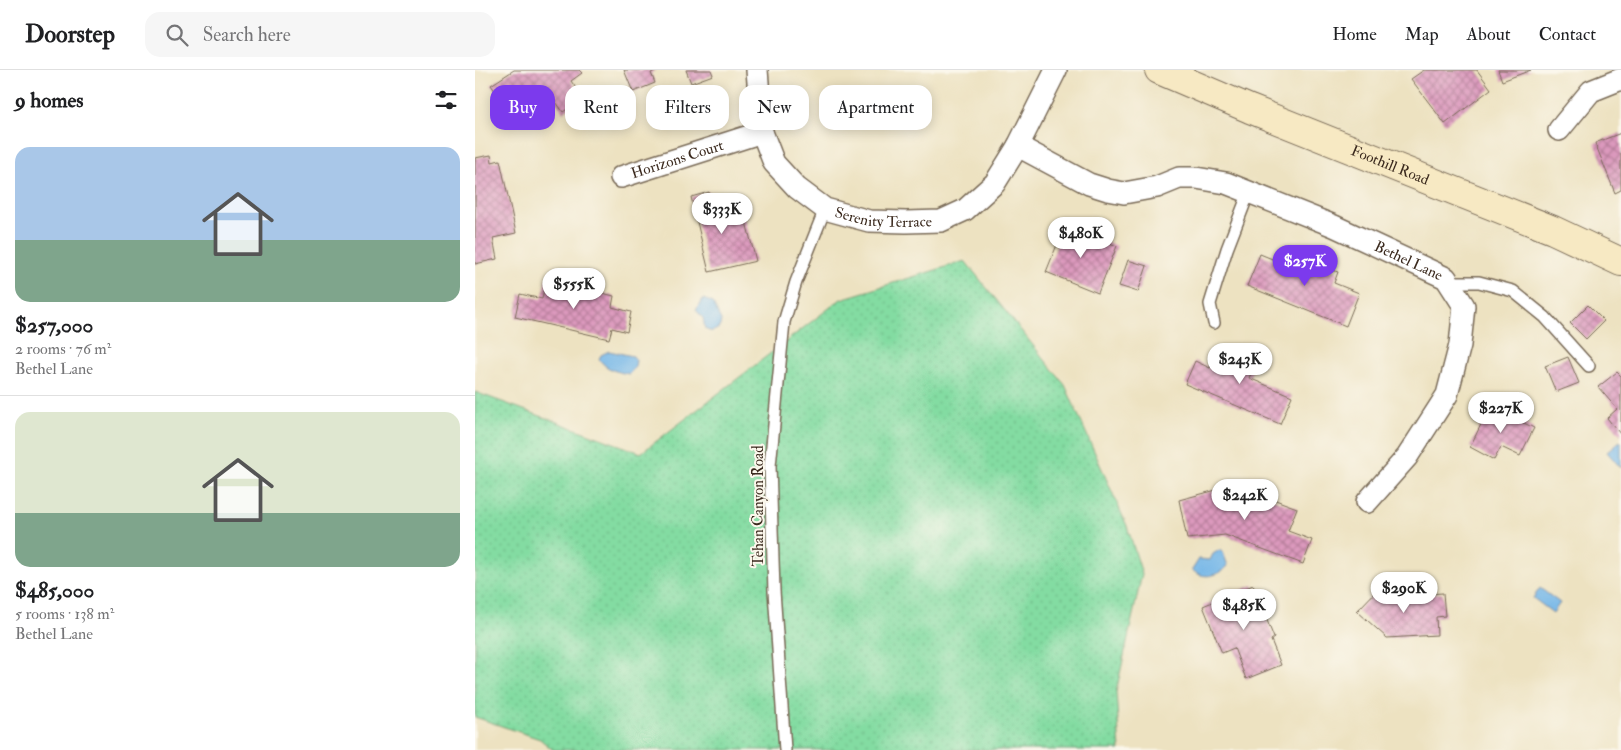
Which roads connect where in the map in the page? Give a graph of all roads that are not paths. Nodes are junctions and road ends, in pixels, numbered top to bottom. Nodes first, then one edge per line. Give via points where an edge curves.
1 (757, 70) edge
2 (1056, 70) edge
3 (1159, 70) edge
4 (1621, 79) edge
5 (1559, 130) dead end
6 (761, 132) junction
7 (1018, 146) junction
8 (621, 177) dead end
9 (1249, 192) junction
10 (825, 209) junction
11 (1621, 262) edge
12 (1449, 282) junction
13 (1214, 322) dead end
14 (1589, 366) dead end
15 (1367, 502) dead end
16 (785, 750) edge

1 - 6 street, Serenity Terrace
2 - 7 street, Serenity Terrace
3 - 11 main road, Foothill Road via 1250,110 1553,230
4 - 5 street via 1591,92
6 - 8 street, Horizons Court
6 - 10 street, Serenity Terrace via 774,163 797,188
7 - 9 street, Bethel Lane via 1089,184 1108,190 1124,193 1157,187 1179,178 1196,178 1226,183
7 - 10 street, Serenity Terrace via 995,183 965,210 941,221 869,221
9 - 12 street, Bethel Lane via 1334,226
9 - 13 lane via 1227,249 1211,304
10 - 16 lane, Tehan Canyon Road via 784,322 770,466 774,591
12 - 14 lane via 1479,282 1513,291 1545,317
12 - 15 street, Bethel Lane via 1464,306 1461,345 1447,395 1407,457

